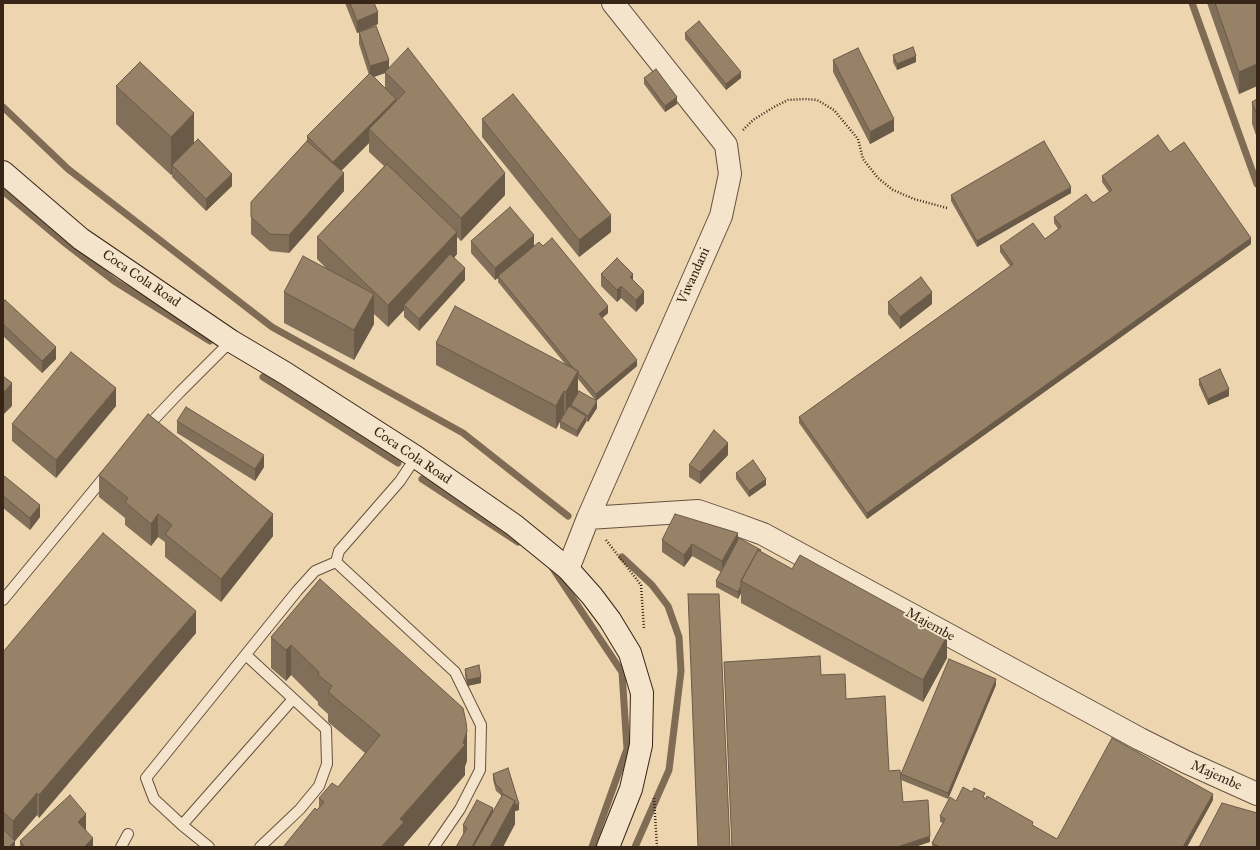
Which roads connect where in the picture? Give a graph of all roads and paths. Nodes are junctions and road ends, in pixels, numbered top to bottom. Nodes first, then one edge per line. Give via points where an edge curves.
1 (613, 3) edge
2 (726, 145) junction
3 (3, 172) edge
4 (946, 208) dead end
5 (231, 341) junction
6 (141, 434) edge
7 (416, 457) junction
8 (113, 467) edge
9 (588, 518) junction
10 (336, 562) junction
11 (568, 569) junction
12 (3, 600) edge
13 (246, 655) junction
14 (293, 699) junction
15 (1257, 794) edge
16 (182, 826) junction
17 (128, 834) dead end
18 (121, 847) edge
19 (209, 847) edge
20 (260, 847) edge
21 (434, 847) edge
22 (608, 847) edge

1 - 2 street
2 - 4 path via 753,120 788,100 817,100 834,110 858,139 863,158 878,178 893,190
2 - 9 street, Viwandani via 730,174 721,216
3 - 5 street, Coca Cola Road via 81,239
5 - 6 lane
5 - 7 street, Coca Cola Road
7 - 10 lane via 400,481 339,551
7 - 11 street, Coca Cola Road via 514,525
8 - 12 lane
9 - 11 street, Viwandani
9 - 15 street, Majembe via 698,511 763,534 1140,739
10 - 13 lane via 315,571
10 - 21 lane via 455,672 481,725 480,770 460,809
11 - 22 street, Coca Cola Road via 610,620 630,653 642,693 640,753 631,789
13 - 14 lane
13 - 16 lane via 146,778 154,799
14 - 16 lane
14 - 20 lane via 326,729 327,764 319,786 305,804
16 - 19 lane
17 - 18 lane

